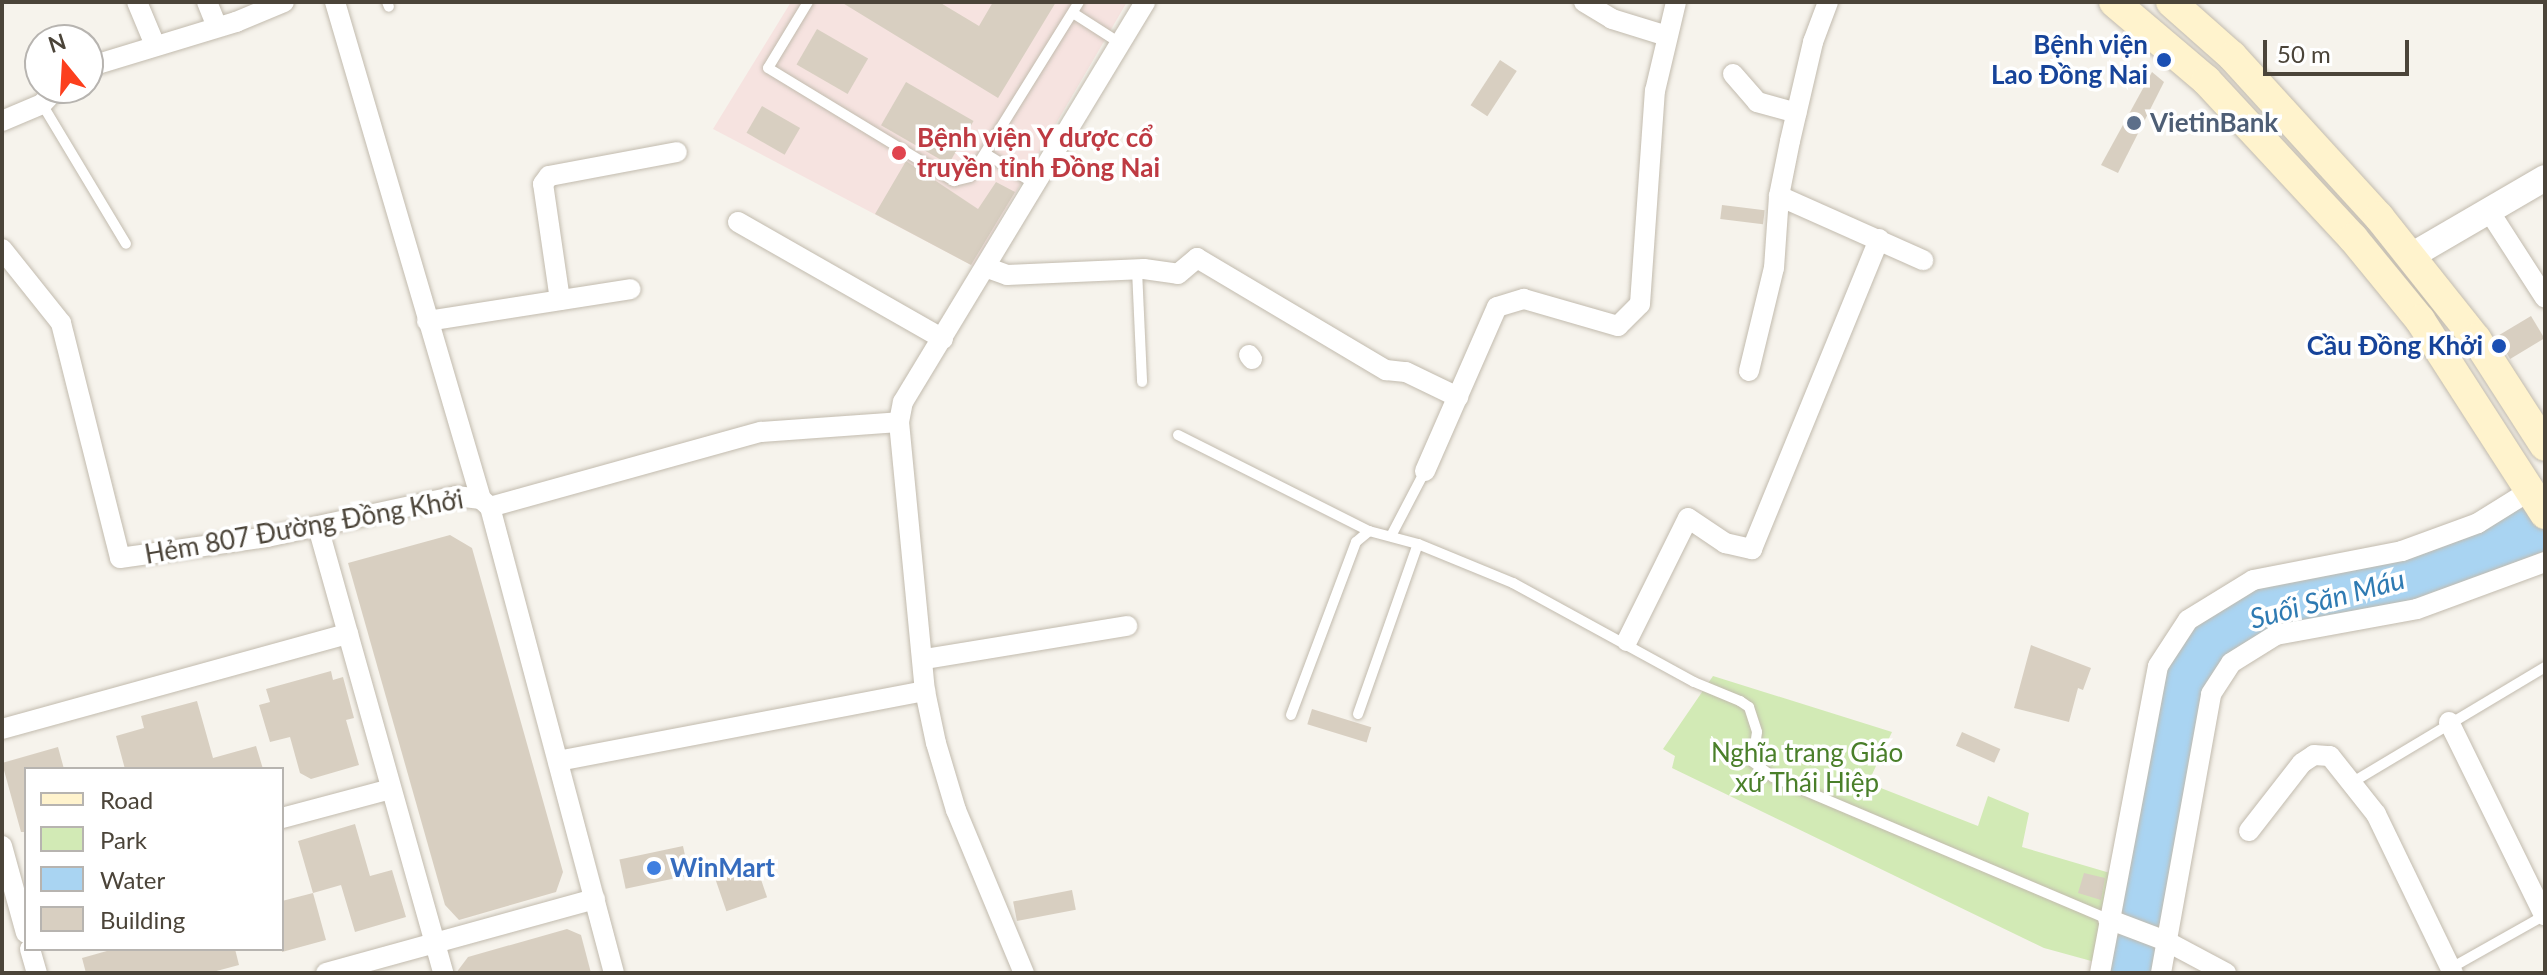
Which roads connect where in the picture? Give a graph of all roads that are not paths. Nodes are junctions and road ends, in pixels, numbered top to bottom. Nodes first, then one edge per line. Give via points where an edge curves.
1 (137, 2) edge
2 (207, 2) edge
3 (284, 2) edge
4 (335, 2) edge
5 (808, 2) edge
6 (1079, 2) edge
7 (1145, 2) edge
8 (1584, 2) edge
9 (1676, 2) edge
10 (1828, 2) edge
11 (2114, 2) edge
12 (2171, 2) edge
13 (1073, 13) junction
14 (217, 27) junction
15 (1667, 36) junction
16 (1120, 43) junction
17 (155, 45) junction
18 (104, 62) edge
19 (1733, 74) dead end
20 (42, 104) joint
21 (1797, 113) junction
22 (2, 121) edge
23 (677, 152) dead end
24 (986, 154) junction
25 (2543, 184) edge
26 (1037, 185) junction
27 (1779, 196) junction
28 (2489, 211) junction
29 (738, 222) dead end
30 (1879, 239) junction
31 (126, 244) dead end
32 (2, 249) edge
33 (2411, 256) junction
34 (1923, 260) dead end
35 (988, 268) junction
36 (1137, 270) junction
37 (2382, 273) junction
38 (631, 289) dead end
39 (2545, 298) edge
40 (560, 300) junction
41 (427, 321) junction
42 (943, 339) junction
43 (1749, 371) dead end
44 (1142, 382) dead end
45 (1458, 397) junction
46 (899, 422) junction
47 (1178, 435) dead end
48 (2545, 446) edge
49 (1425, 471) joint
50 (2536, 499) edge
51 (485, 503) junction
52 (318, 527) junction
53 (1369, 531) junction
54 (1391, 536) junction
55 (1418, 544) junction
56 (2545, 562) edge
57 (1127, 626) dead end
58 (348, 634) junction
59 (1627, 641) junction
60 (925, 659) junction
61 (2545, 667) edge
62 (925, 691) junction
63 (1358, 714) dead end
64 (1291, 715) dead end
65 (2449, 722) junction
66 (2, 729) edge
67 (558, 761) junction
68 (2353, 782) junction
69 (391, 789) junction
70 (284, 817) edge
71 (2249, 831) dead end
72 (2, 846) edge
73 (14, 891) edge
74 (595, 899) junction
75 (2545, 915) edge
76 (2108, 919) junction
77 (24, 926) edge
78 (2166, 941) junction
79 (434, 943) junction
80 (31, 951) edge
81 (2451, 971) edge
82 (37, 973) edge
83 (326, 973) edge
84 (443, 973) edge
85 (614, 973) edge
86 (1024, 973) edge
87 (2100, 973) edge
88 (2161, 973) edge
89 (2226, 973) edge

1 - 17 street
2 - 14 street
3 - 14 street
4 - 41 street
5 - 24 lane via 768,68 954,181 970,177
6 - 13 lane
7 - 16 street
8 - 15 street via 1612,19
9 - 15 street
10 - 21 street
11 - 37 main road via 2206,80
12 - 33 main road via 2232,56
13 - 16 lane
13 - 24 lane
14 - 17 street
15 - 45 street via 1655,91 1640,304 1618,326 1559,307 1508,300 1489,318
16 - 26 street
17 - 18 street
19 - 21 street via 1757,102
20 - 22 street
20 - 31 lane
21 - 27 street
23 - 40 street via 549,176 543,184
24 - 26 lane
25 - 28 street
26 - 35 street
27 - 30 street
27 - 43 street via 1774,268
28 - 33 street
28 - 39 street
29 - 42 street
30 - 34 street
30 - 59 street via 1752,549 1725,543 1688,518
32 - 52 street, Hẻm 807 Đường Đồng Khởi via 61,323 120,558
33 - 37 main road
33 - 48 main road via 2476,339
35 - 36 street via 1007,275
35 - 42 street
36 - 44 lane
36 - 45 street via 1182,273 1197,258 1386,370 1406,372
37 - 50 main road via 2452,367
38 - 40 street
40 - 41 street
41 - 51 street
42 - 46 street via 903,402
45 - 49 street
46 - 51 street, Hẻm 807 Đường Đồng Khởi via 761,432
46 - 60 street
47 - 53 lane
49 - 54 lane
50 - 76 street via 2402,551 2253,580 2188,620 2158,666
51 - 52 street, Hẻm 807 Đường Đồng Khởi via 447,498
51 - 67 street
52 - 58 street
53 - 54 lane
53 - 64 lane via 1356,542
54 - 55 lane
55 - 59 lane via 1513,583
55 - 63 lane
56 - 78 street via 2417,609 2276,635 2231,663 2211,694
57 - 60 street
58 - 66 street
58 - 69 street
59 - 76 lane via 1694,682 1749,707 1757,732 1753,762 1773,777
60 - 62 street
61 - 65 lane
62 - 67 street
62 - 86 street via 956,810
65 - 68 lane
65 - 75 street
67 - 74 street
68 - 71 street via 2330,756 2314,755
68 - 81 street via 2376,814
69 - 70 street
69 - 79 street
72 - 73 street
73 - 77 street
74 - 79 street
74 - 85 street
75 - 81 lane
76 - 78 street
76 - 87 street
78 - 88 street
78 - 89 street
79 - 83 street
79 - 84 street
80 - 82 street

